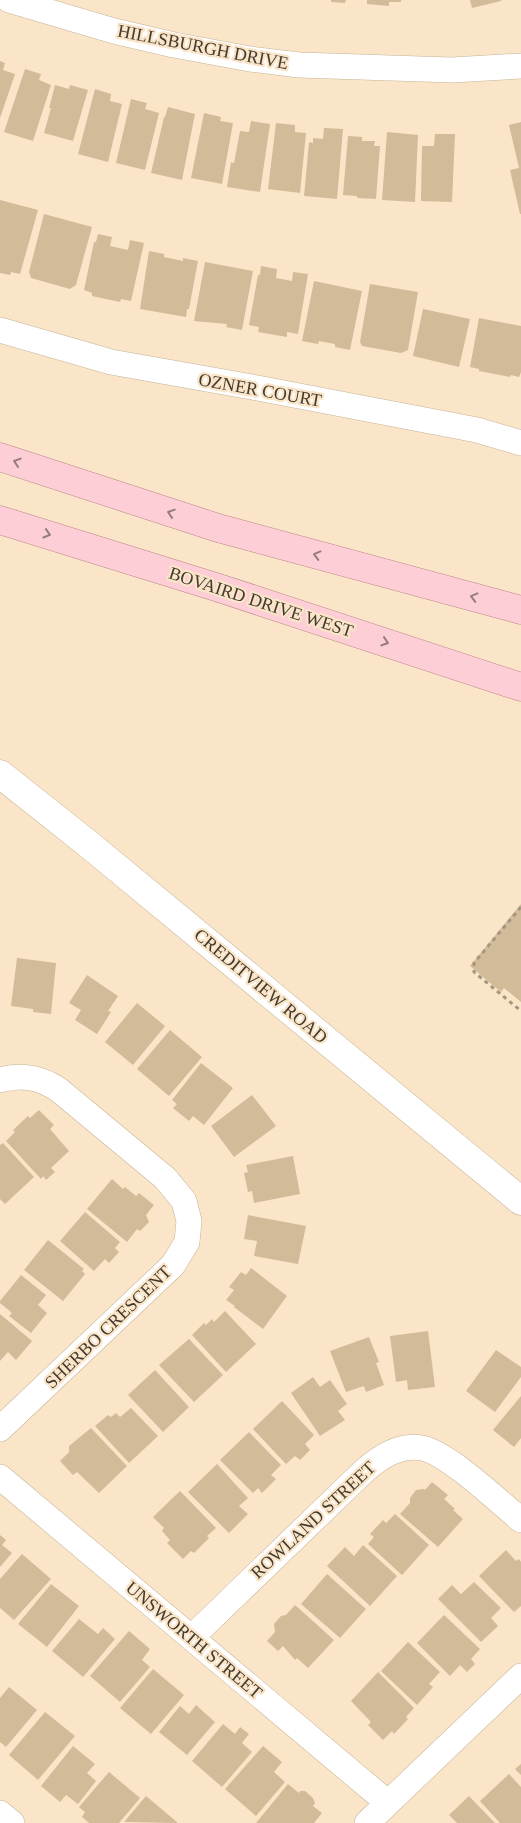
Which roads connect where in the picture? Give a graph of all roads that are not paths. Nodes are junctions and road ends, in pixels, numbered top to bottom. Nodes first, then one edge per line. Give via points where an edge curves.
1 (10, 0) edge
2 (521, 66) edge
3 (0, 330) edge
4 (521, 443) edge
5 (0, 457) edge
6 (0, 520) edge
7 (521, 610) edge
8 (521, 687) edge
9 (0, 774) edge
10 (0, 1080) edge
11 (521, 1201) edge
12 (0, 1430) edge
13 (0, 1477) edge
14 (521, 1520) edge
15 (192, 1637) junction
16 (521, 1676) edge
17 (388, 1803) junction
18 (0, 1813) edge
19 (12, 1823) edge
20 (366, 1823) edge

1 - 2 street, HILLSBURGH DRIVE via 114,31 250,59 299,65 452,70
3 - 4 street, OZNER COURT via 111,362 477,430
7 -> 5 main road via 218,528
6 -> 8 main road, BOVAIRD DRIVE WEST
9 - 11 street, CREDITVIEW ROAD
10 - 12 street, SHERBO CRESCENT via 32,1077 60,1090 165,1178 184,1201 189,1221 187,1242 173,1265
13 - 15 street, UNSWORTH STREET
14 - 15 street, ROWLAND STREET via 449,1461 424,1448 394,1451 364,1471
15 - 17 street, UNSWORTH STREET
16 - 17 street
17 - 20 street
18 - 19 street

